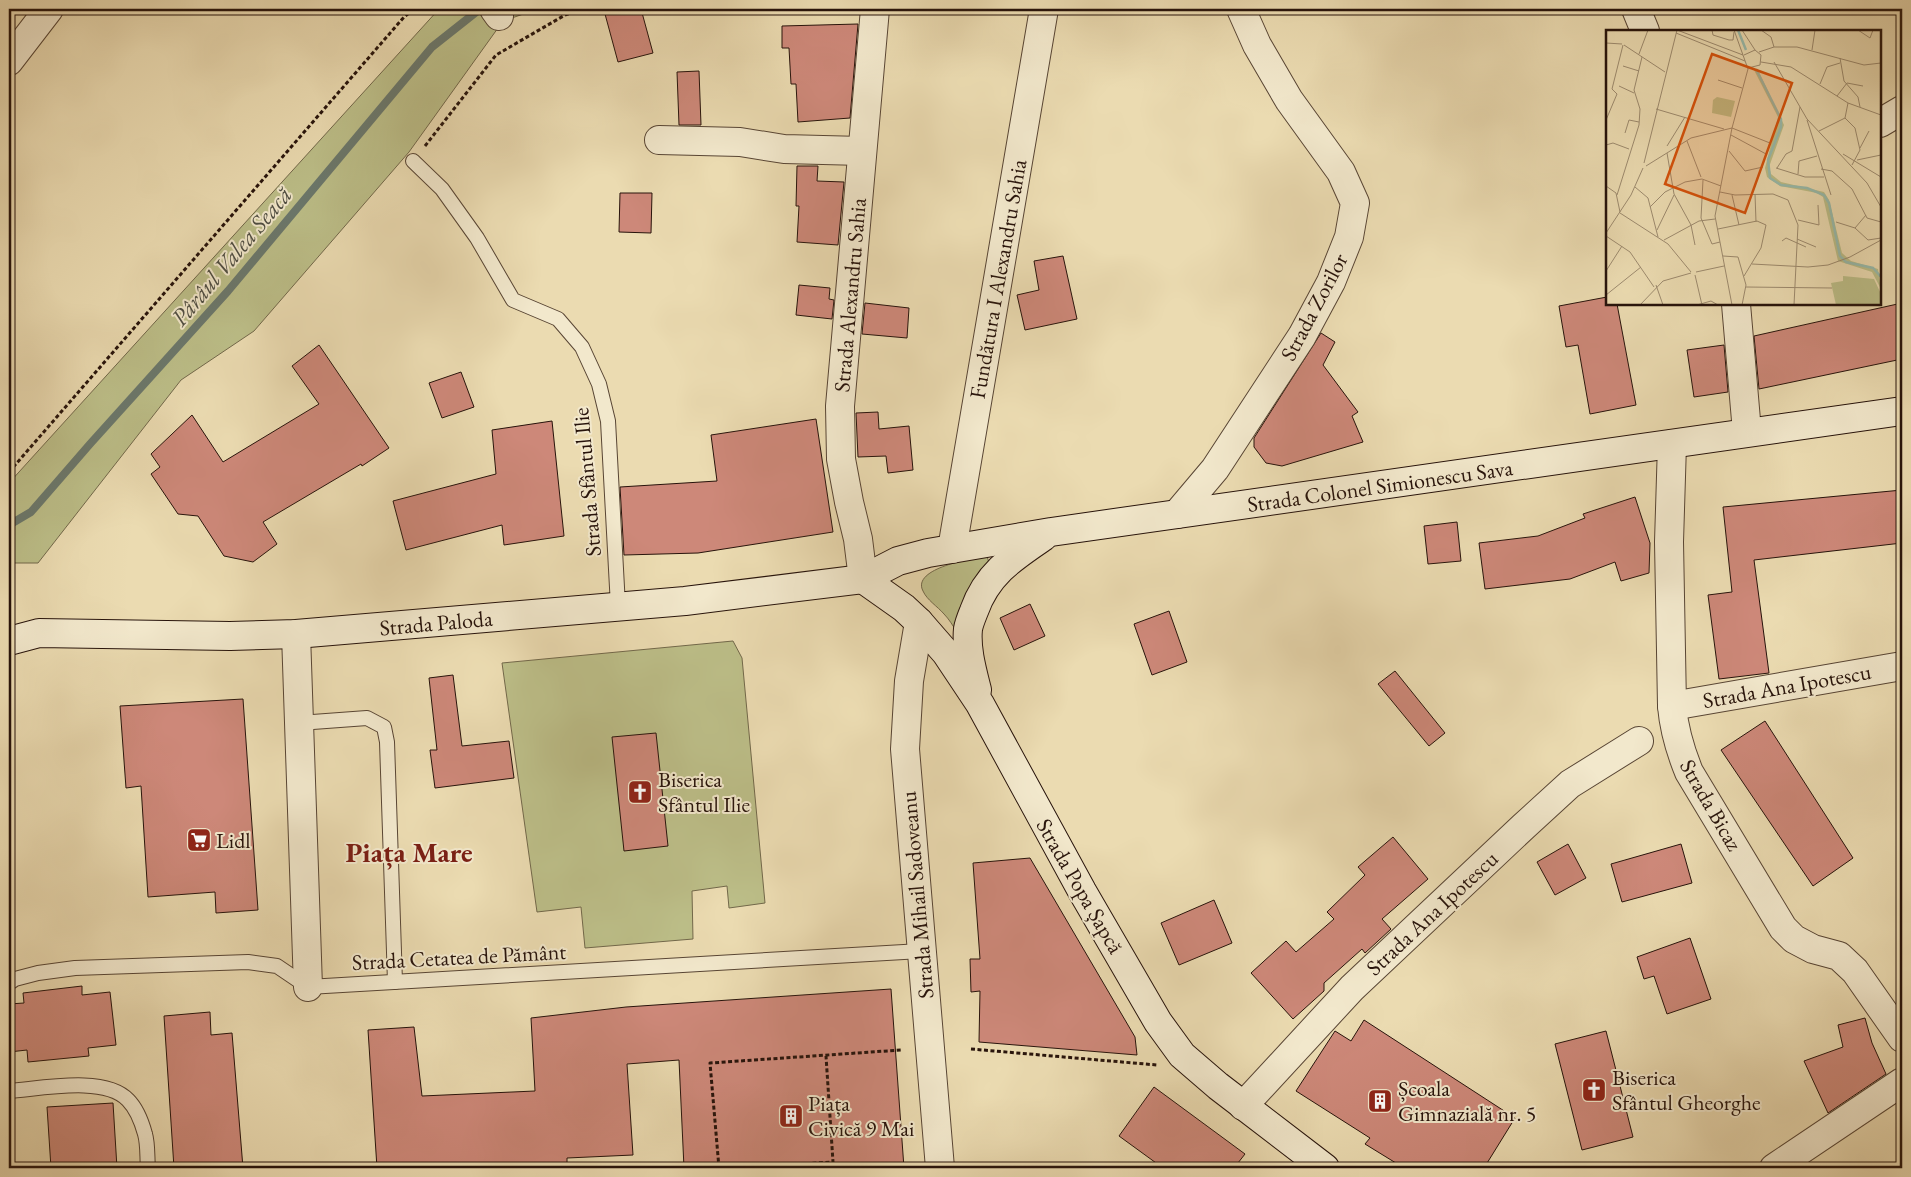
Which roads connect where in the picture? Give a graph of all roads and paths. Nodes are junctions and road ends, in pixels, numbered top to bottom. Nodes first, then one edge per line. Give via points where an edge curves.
1 (49, 9) edge
2 (414, 9) edge
3 (585, 9) edge
4 (875, 9) edge
5 (1044, 9) edge
6 (1241, 9) edge
7 (1636, 9) edge
8 (1645, 30) edge
9 (9, 61) edge
10 (1902, 110) edge
11 (1881, 122) edge
12 (659, 140) dead end
13 (862, 151) junction
14 (413, 161) joint
15 (1736, 305) edge
16 (1902, 411) edge
17 (1747, 432) junction
18 (1672, 444) junction
19 (9, 472) edge
20 (1177, 514) junction
21 (1051, 532) junction
22 (952, 549) junction
23 (863, 579) junction
24 (618, 606) junction
25 (918, 622) junction
26 (296, 634) junction
27 (9, 641) edge
28 (1902, 666) edge
29 (980, 704) junction
30 (1672, 706) junction
31 (300, 723) junction
32 (1639, 741) dead end
33 (921, 951) junction
34 (395, 982) junction
35 (9, 983) edge
36 (308, 987) junction
37 (1902, 1038) edge
38 (971, 1049) dead end
39 (901, 1050) dead end
40 (826, 1056) junction
41 (1159, 1065) dead end
42 (1902, 1082) edge
43 (9, 1091) edge
44 (1243, 1106) junction
45 (783, 1167) edge
46 (148, 1168) edge
47 (719, 1168) edge
48 (728, 1168) edge
49 (940, 1168) edge
50 (1325, 1168) edge
51 (1774, 1168) edge

1 - 9 street
2 - 19 path
3 - 14 path via 565,15 496,55
4 - 13 street, Strada Alexandru Sahia
5 - 22 street, Fundătura I Alexandru Sahia
6 - 20 street, Strada Zorilor via 1285,92 1341,172 1356,203 1349,237 1331,282 1302,336 1215,469
7 - 8 street
10 - 11 street
12 - 13 street
13 - 23 street, Strada Alexandru Sahia via 840,406 841,459
14 - 24 lane, Strada Sfântul Ilie via 442,189 477,238 513,300 558,319 582,347 599,384 608,421
15 - 17 street
16 - 17 street, Strada Colonel Simionescu Sava
17 - 18 street, Strada Colonel Simionescu Sava
18 - 20 street, Strada Colonel Simionescu Sava
18 - 30 street, Strada Bicaz via 1669,542
20 - 21 street, Strada Colonel Simionescu Sava
21 - 22 street, Strada Colonel Simionescu Sava
21 - 29 street via 996,572 980,594 968,628 969,657
22 - 23 street, Strada Colonel Simionescu Sava via 898,561
23 - 24 street, Strada Paloda
23 - 25 street, Strada Popa Șapcă
24 - 26 street, Strada Paloda
25 - 29 street, Strada Popa Șapcă via 946,653
25 - 33 street, Strada Mihail Sadoveanu via 908,689 905,749
26 - 27 street, Strada Paloda via 39,633
26 - 31 street
28 - 30 street, Strada Ana Ipotescu
29 - 44 street, Strada Popa Șapcă via 1077,883 1158,1022 1182,1055
30 - 37 street, Strada Bicaz via 1673,725 1689,772 1783,928 1794,939 1813,949 1839,956 1855,970
31 - 34 lane via 367,718 384,727
31 - 36 street
32 - 44 street, Strada Ana Ipotescu via 1570,784 1523,827 1352,988
33 - 34 lane, Strada Cetatea de Pământ
33 - 49 street, Strada Mihail Sadoveanu
34 - 36 lane, Strada Cetatea de Pământ
35 - 36 lane via 38,973 75,968 248,962 277,966
38 - 41 path
39 - 40 path
40 - 45 path via 833,1162
40 - 47 path via 710,1064
42 - 51 street
43 - 46 lane via 90,1085 112,1090 128,1099 139,1119 146,1136
44 - 50 street, Strada Popa Șapcă
45 - 48 path

